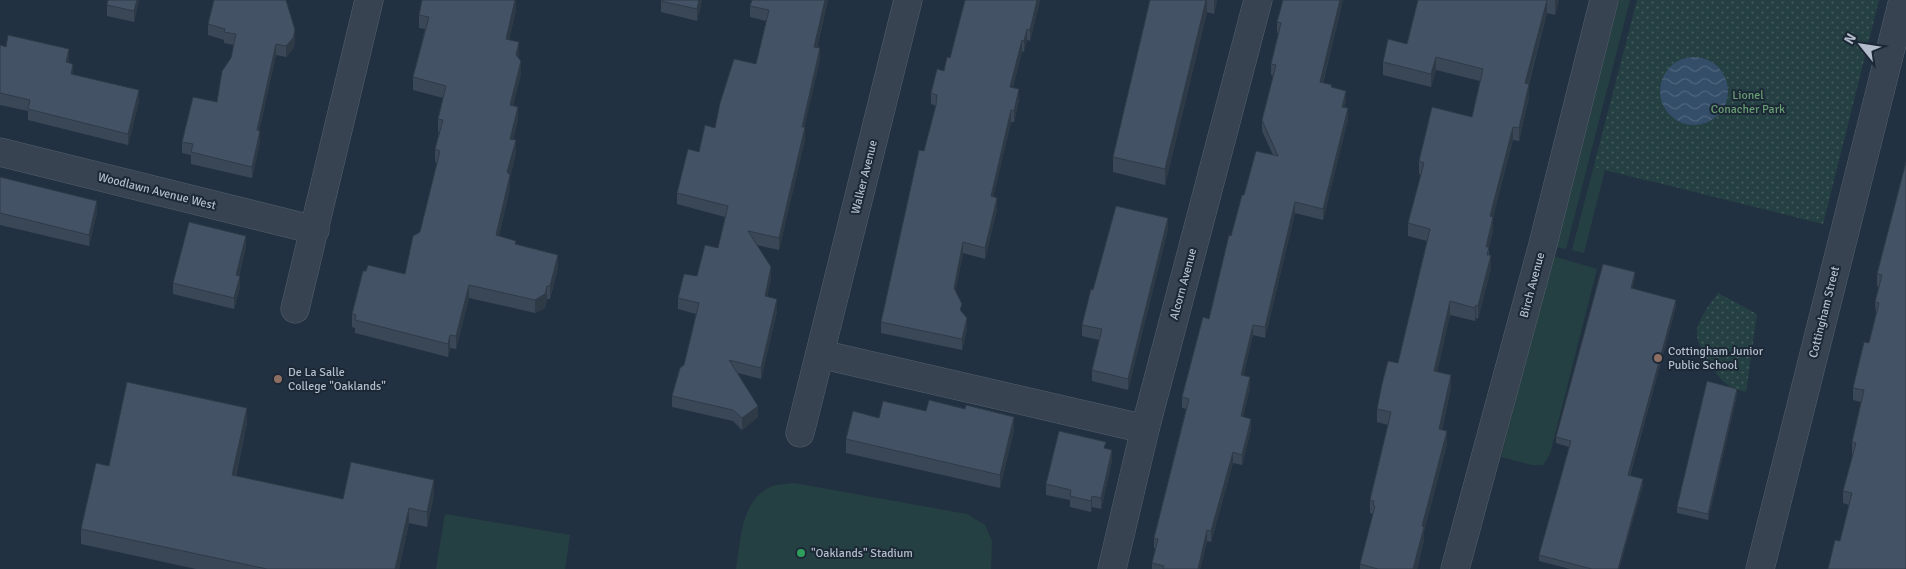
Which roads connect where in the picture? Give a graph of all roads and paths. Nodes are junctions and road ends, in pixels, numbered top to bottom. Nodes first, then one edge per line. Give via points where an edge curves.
1 (370, 0) edge
2 (908, 0) edge
3 (1258, 0) edge
4 (1604, 0) edge
5 (1903, 0) edge
6 (0, 152) edge
7 (315, 230) junction
8 (296, 309) dead end
9 (820, 354) junction
10 (1145, 428) junction
11 (800, 433) dead end
12 (1112, 569) edge
13 (1455, 569) edge
14 (1760, 569) edge

1 - 7 street
2 - 9 street, Walker Avenue
3 - 10 street, Alcorn Avenue
4 - 13 street, Birch Avenue via 1542,248
5 - 14 street, Cottingham Street
6 - 7 street, Woodlawn Avenue West
7 - 8 street
9 - 10 street
9 - 11 street, Walker Avenue
10 - 12 street, Alcorn Avenue

